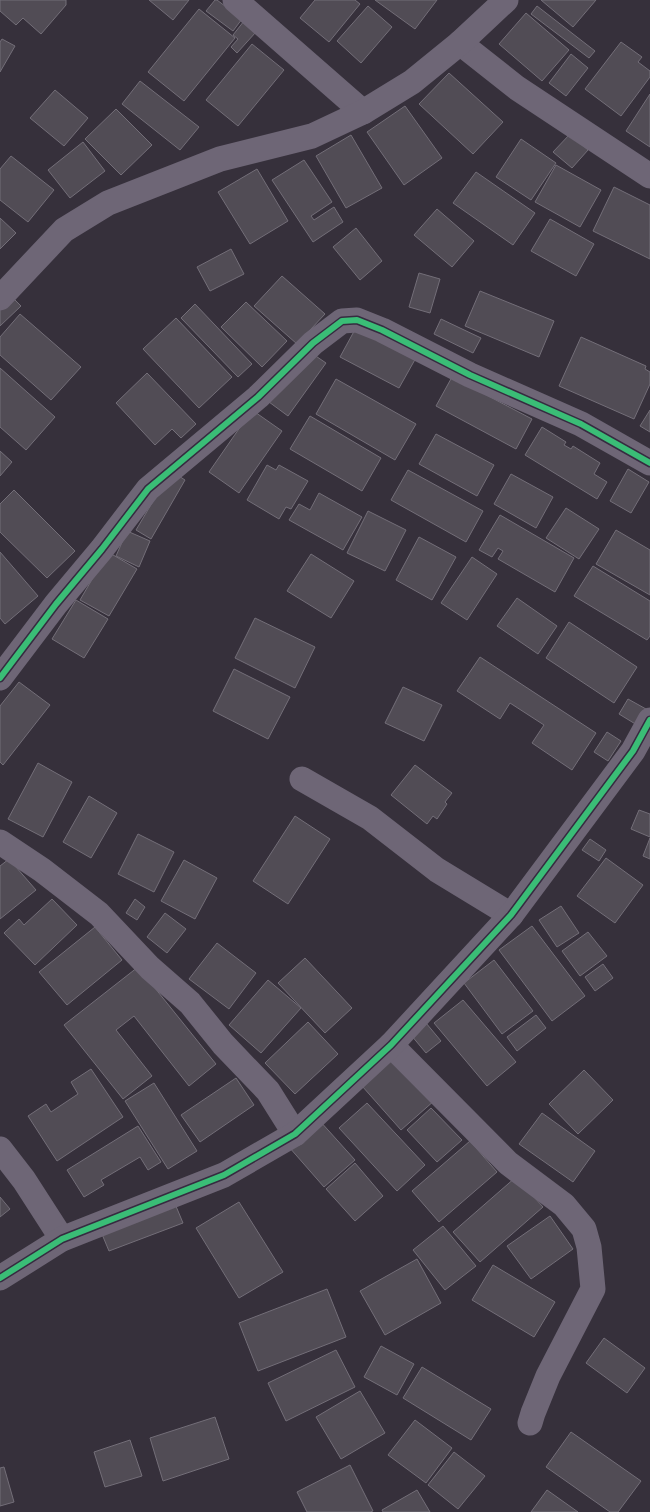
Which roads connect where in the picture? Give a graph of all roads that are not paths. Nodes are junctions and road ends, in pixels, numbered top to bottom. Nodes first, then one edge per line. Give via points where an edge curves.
1 (235, 0) edge
2 (506, 0) edge
3 (460, 43) junction
4 (363, 112) junction
5 (650, 176) edge
6 (0, 298) edge
7 (650, 463) edge
8 (0, 678) edge
9 (650, 720) edge
10 (302, 779) dead end
11 (0, 842) edge
12 (511, 915) junction
13 (391, 1045) junction
14 (295, 1134) junction
15 (0, 1149) edge
16 (62, 1239) junction
17 (0, 1278) edge
18 (530, 1423) dead end

1 - 4 street
2 - 3 street
3 - 4 street via 412,82
3 - 5 street via 517,88
4 - 6 street via 312,136 220,159 108,203 64,230
7 - 8 street via 581,424 470,375 382,330 357,320 342,320 313,343 258,397 148,489
9 - 12 street via 633,752
10 - 12 street via 370,818 437,870
11 - 14 street via 99,914 150,968 190,1003 222,1044 268,1091
12 - 13 street
13 - 14 street
13 - 18 street via 508,1163 564,1205 584,1229 593,1289 548,1376
14 - 16 street via 224,1175
15 - 16 street
16 - 17 street

